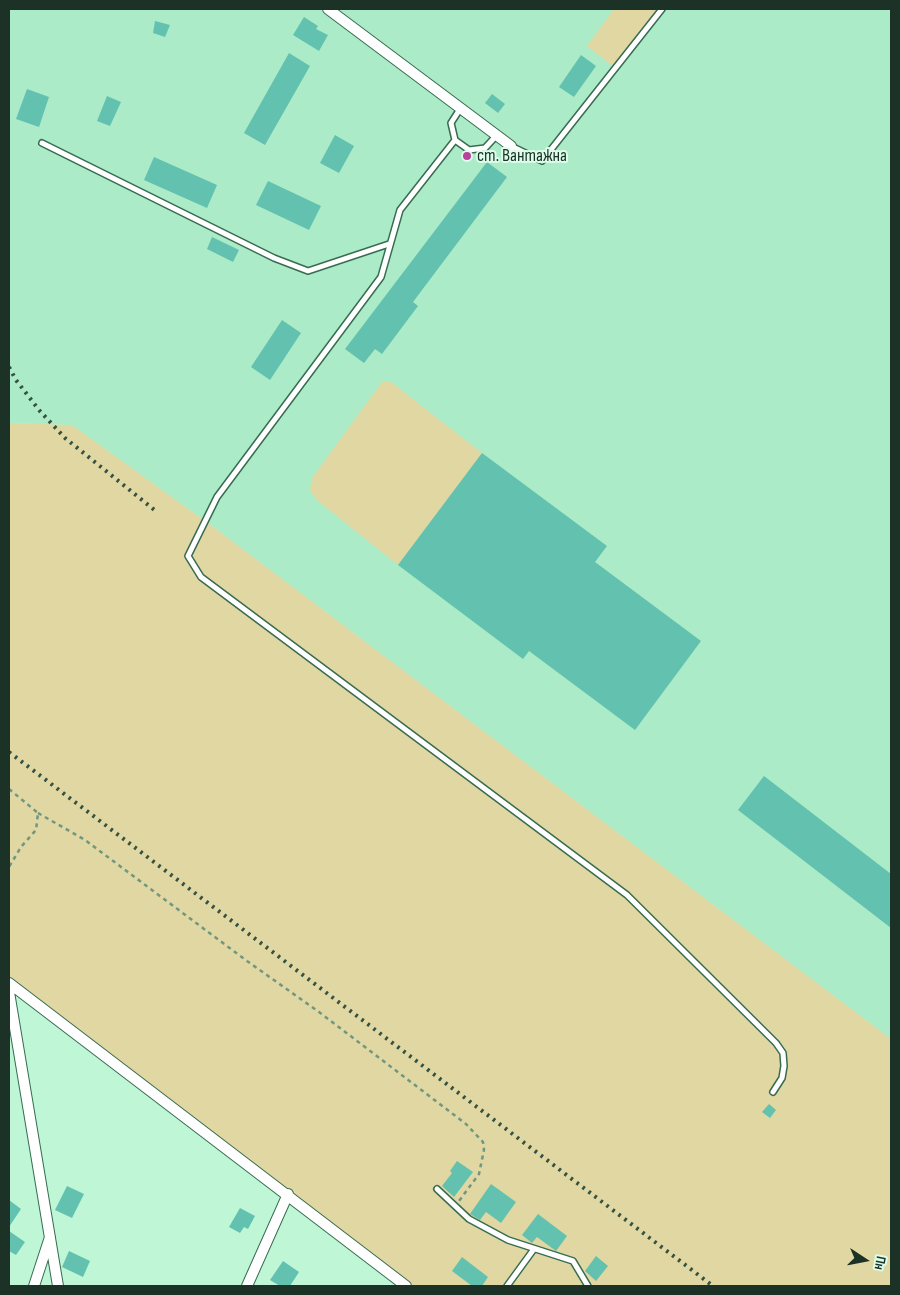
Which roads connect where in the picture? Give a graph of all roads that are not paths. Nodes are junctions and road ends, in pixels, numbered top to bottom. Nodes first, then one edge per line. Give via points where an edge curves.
1 (328, 9) edge
2 (662, 9) edge
3 (460, 109) junction
4 (497, 135) junction
5 (455, 140) junction
6 (42, 143) dead end
7 (511, 146) joint
8 (389, 244) junction
9 (9, 983) edge
10 (9, 992) edge
11 (772, 1092) dead end
12 (436, 1190) dead end
13 (288, 1194) junction
14 (51, 1235) junction
15 (534, 1249) junction
16 (34, 1286) edge
17 (58, 1286) edge
18 (247, 1286) edge
19 (406, 1286) edge
20 (507, 1286) edge
21 (588, 1286) edge

1 - 3 street
2 - 7 lane via 542,161
3 - 4 street
3 - 5 lane via 451,123
4 - 5 lane via 486,148 469,150
4 - 7 street
5 - 8 lane via 400,210
6 - 8 lane via 274,258 308,270
8 - 11 lane via 380,276 217,497 188,556 200,577 628,895 776,1043 783,1053 784,1066 782,1078
9 - 13 street
10 - 14 street
12 - 15 lane via 469,1219 508,1240
13 - 18 street
13 - 19 street
14 - 16 street
14 - 17 street
15 - 20 lane
15 - 21 lane via 573,1261

